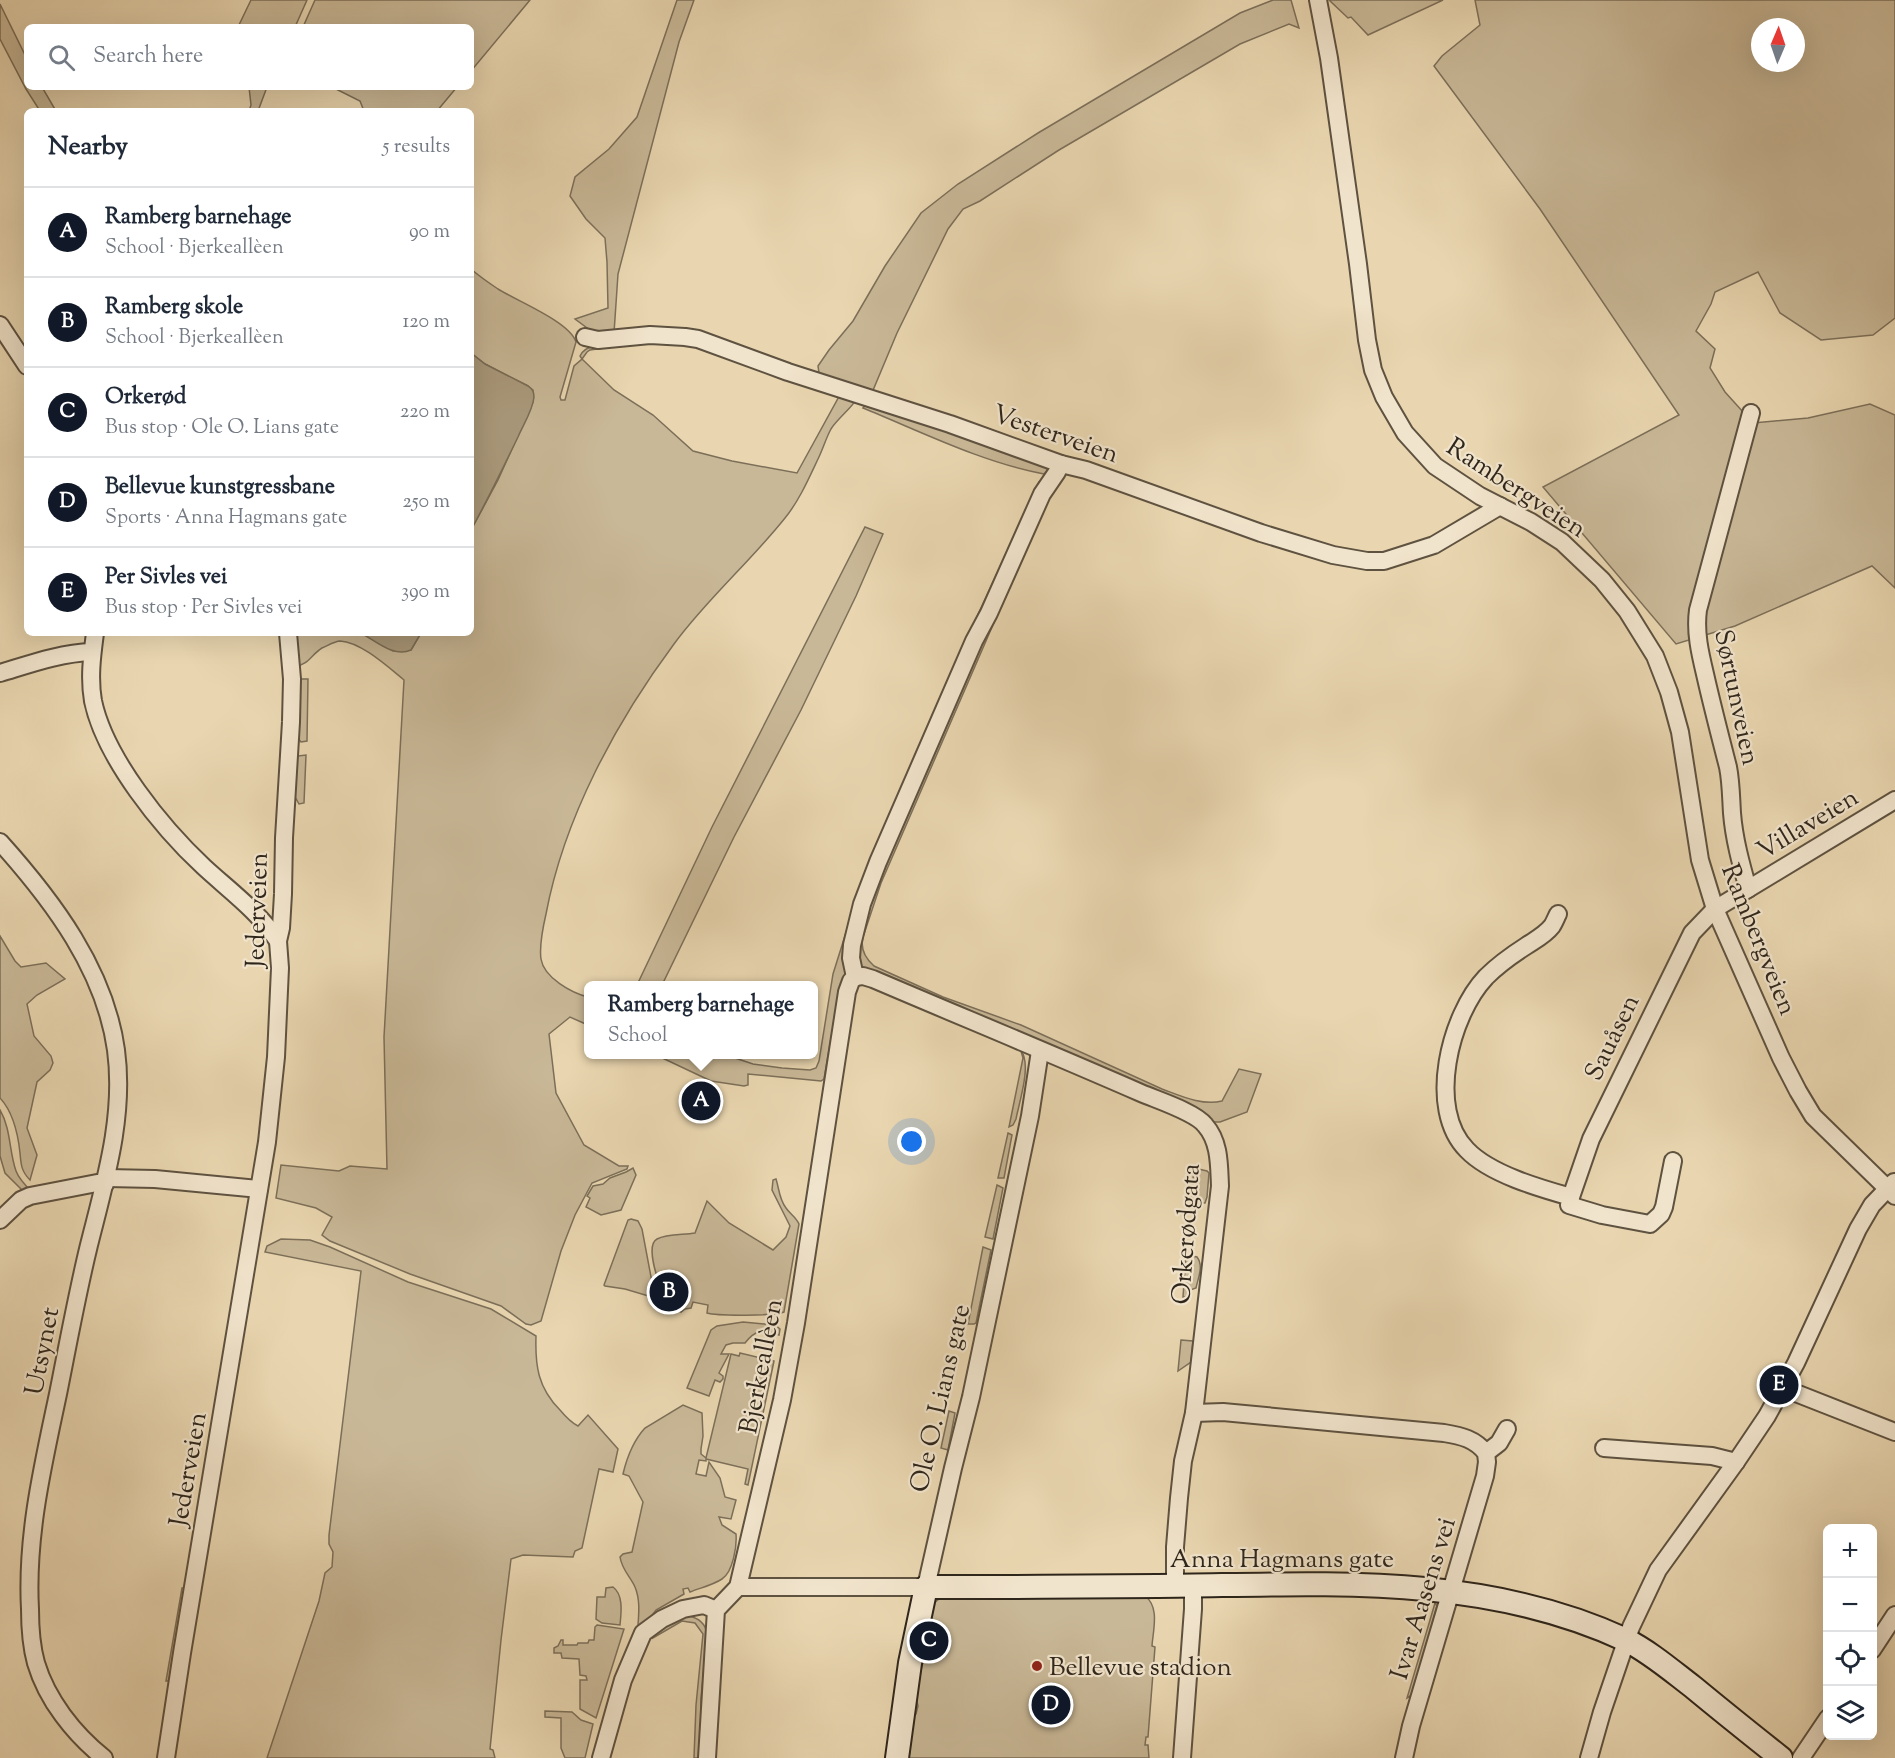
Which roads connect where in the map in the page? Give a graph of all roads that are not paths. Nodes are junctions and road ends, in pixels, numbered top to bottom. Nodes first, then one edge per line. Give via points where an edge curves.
1 (1318, 0) edge
2 (0, 325) edge
3 (585, 337) dead end
4 (24, 361) edge
5 (1751, 413) dead end
6 (1061, 464) junction
7 (1500, 506) junction
8 (95, 636) edge
9 (288, 636) edge
10 (92, 652) junction
11 (0, 673) edge
12 (1895, 800) edge
13 (0, 842) edge
14 (1748, 889) junction
15 (1715, 909) junction
16 (1558, 914) dead end
17 (278, 941) junction
18 (855, 977) junction
19 (1040, 1051) junction
20 (1674, 1161) dead end
21 (106, 1181) junction
22 (259, 1189) junction
23 (1893, 1189) edge
24 (1571, 1197) junction
25 (0, 1220) edge
26 (1783, 1388) junction
27 (1194, 1413) junction
28 (1507, 1429) dead end
29 (1895, 1432) edge
30 (1604, 1448) dead end
31 (1486, 1453) junction
32 (1736, 1462) junction
33 (1184, 1586) junction
34 (738, 1587) junction
35 (926, 1587) junction
36 (1450, 1590) junction
37 (716, 1610) junction
38 (1895, 1616) edge
39 (1627, 1641) junction
40 (1877, 1643) edge
41 (1823, 1722) edge
42 (1784, 1757) edge
43 (104, 1758) edge
44 (166, 1758) edge
45 (602, 1758) edge
46 (707, 1758) edge
47 (897, 1758) edge
48 (1182, 1758) edge
49 (1404, 1758) edge
50 (1589, 1758) edge

1 - 7 street, Rambergveien via 1367,340 1376,377 1399,424 1425,457 1448,476
2 - 4 street
3 - 6 street, Vesterveien via 598,340 650,335 698,339
5 - 14 street, Sørtunveien via 1696,627 1728,767 1736,840
6 - 7 street, Vesterveien via 1261,534 1367,561 1384,561 1434,545
6 - 18 street via 1042,494 974,641 875,870 853,937 851,958
7 - 15 street, Rambergveien via 1562,542 1589,566 1627,610 1655,656 1680,732 1700,860
8 - 10 street
9 - 17 street, Jederveien via 291,722
10 - 11 street via 49,658
10 - 17 street via 91,688 97,714 131,781 175,837 251,908
12 - 14 street, Villaveien
13 - 21 street, Utsynet via 70,932 106,1006 116,1048 119,1092
14 - 15 street, Villaveien
15 - 23 street, Rambergveien via 1806,1107
15 - 24 street, Sauåsen via 1692,933 1683,950 1591,1139
16 - 24 street via 1552,927 1495,968 1476,989 1454,1031 1446,1083 1452,1123 1460,1142 1473,1156 1532,1186
17 - 22 street, Jederveien via 276,1057
18 - 19 street, Orkerødgata via 873,979
18 - 34 street, Bjerkeallèen via 847,992 782,1400
19 - 27 street, Orkerødgata via 1190,1115 1204,1124 1215,1140 1220,1186
19 - 35 street, Ole O. Lians gate via 971,1397
20 - 24 street via 1664,1207 1650,1224 1569,1205
21 - 22 street via 144,1178
21 - 25 street via 30,1196
21 - 43 street, Utsynet via 70,1329 39,1488 29,1590 32,1641 39,1671 67,1720
22 - 44 street, Jederveien
23 - 26 street via 1872,1205 1854,1237
26 - 29 street
26 - 32 street
27 - 31 street via 1223,1412 1444,1433 1474,1441
27 - 33 street, Orkerødgata via 1183,1461 1175,1547
28 - 31 street via 1499,1443
30 - 32 street via 1712,1456
31 - 36 street, Ivar Aasens vei via 1485,1476
32 - 39 street via 1658,1570
33 - 35 street, Anna Hagmans gate
33 - 36 street, Anna Hagmans gate
33 - 48 street, Orkerødgata via 1193,1609
34 - 35 street, Anna Hagmans gate
34 - 37 street
35 - 47 street, Ole O. Lians gate via 910,1663
36 - 39 street, Anna Hagmans gate via 1537,1607
36 - 49 street, Ivar Aasens vei
37 - 45 street via 704,1605 683,1609 644,1633 623,1680
37 - 46 street
38 - 40 street
39 - 42 street, Anna Hagmans gate
39 - 50 street
41 - 42 street

